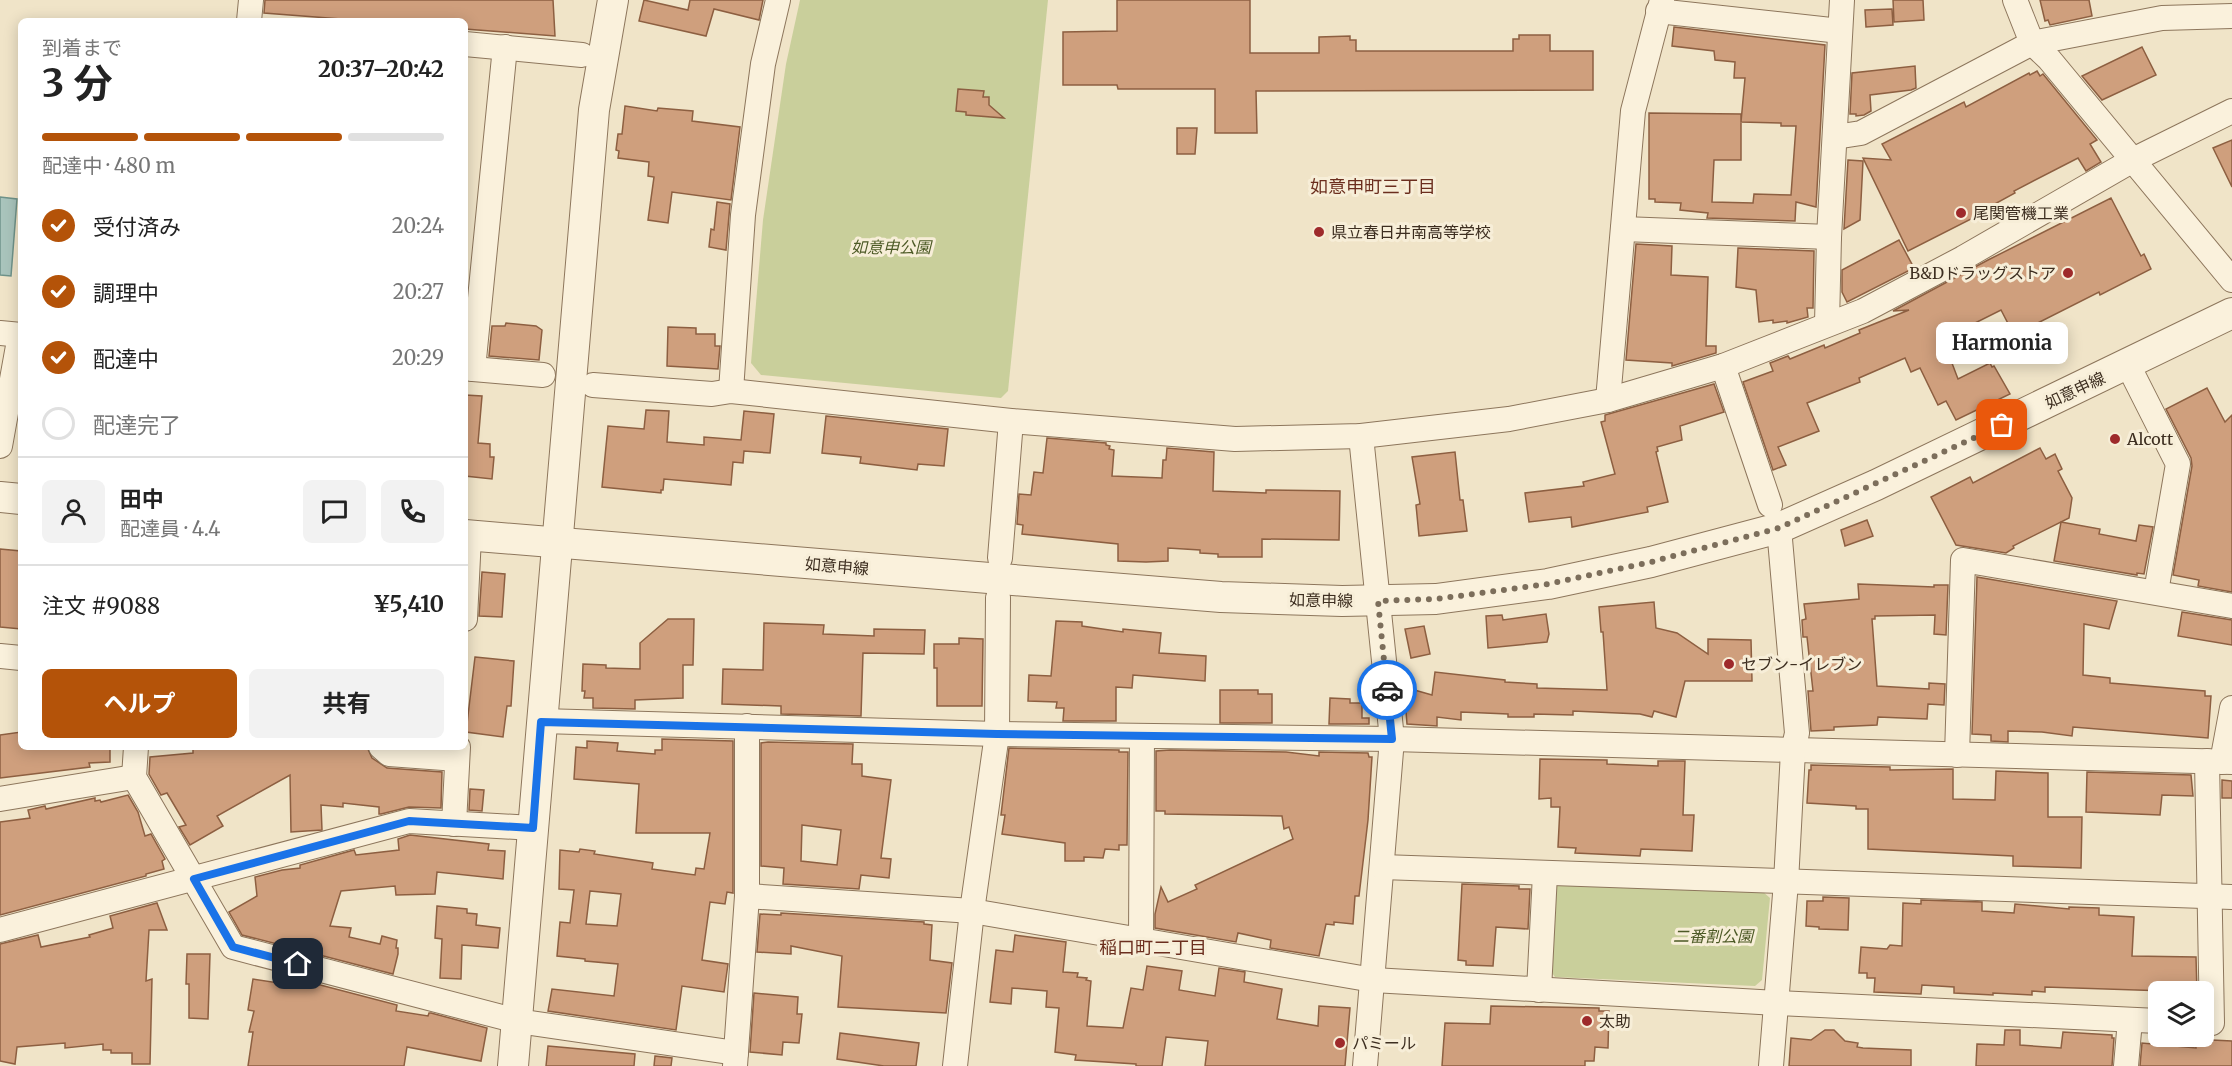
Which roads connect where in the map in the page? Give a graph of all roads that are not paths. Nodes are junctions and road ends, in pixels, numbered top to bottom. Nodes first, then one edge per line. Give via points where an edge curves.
1 (251, 0) edge
2 (613, 0) edge
3 (777, 0) edge
4 (1842, 0) edge
5 (2015, 0) edge
6 (1660, 6) edge
7 (2232, 16) edge
8 (249, 18) edge
9 (1840, 31) junction
10 (2032, 43) junction
11 (468, 44) edge
12 (506, 47) junction
13 (582, 55) dead end
14 (2232, 111) edge
15 (1835, 136) junction
16 (2133, 160) junction
17 (1623, 229) junction
18 (1829, 237) junction
19 (2232, 280) edge
20 (2232, 313) edge
21 (1827, 324) junction
22 (0, 333) edge
23 (18, 335) edge
24 (18, 351) edge
25 (2128, 365) junction
26 (1723, 366) junction
27 (469, 369) edge
28 (543, 375) dead end
29 (593, 385) dead end
30 (731, 391) junction
31 (1608, 400) junction
32 (1011, 421) junction
33 (1361, 436) junction
34 (0, 446) edge
35 (0, 497) edge
36 (18, 499) edge
37 (1775, 517) junction
38 (468, 536) edge
39 (558, 543) junction
40 (1000, 558) dead end
41 (2156, 592) junction
42 (998, 598) dead end
43 (1378, 601) junction
44 (2232, 606) edge
45 (0, 656) edge
46 (18, 658) edge
47 (2232, 708) edge
48 (541, 722) junction
49 (747, 726) junction
50 (997, 734) junction
51 (1142, 736) junction
52 (1392, 739) junction
53 (136, 750) edge
54 (384, 750) edge
55 (1793, 751) junction
56 (458, 753) edge
57 (1957, 755) junction
58 (2220, 762) edge
59 (134, 777) junction
60 (0, 799) edge
61 (454, 824) junction
62 (533, 828) junction
63 (1382, 867) junction
64 (1545, 874) junction
65 (194, 879) junction
66 (1786, 882) junction
67 (747, 896) junction
68 (2221, 896) edge
69 (972, 911) junction
70 (0, 930) edge
71 (1141, 940) junction
72 (1373, 980) junction
73 (1539, 990) junction
74 (1777, 1003) junction
75 (2130, 1020) junction
76 (517, 1021) junction
77 (2148, 1021) edge
78 (2216, 1024) edge
79 (736, 1059) edge
80 (513, 1066) edge
81 (955, 1066) edge
82 (1365, 1066) edge
83 (1771, 1066) edge
84 (2126, 1066) edge

1 - 8 street
2 - 39 street via 594,110
3 - 30 street via 763,64 743,215
4 - 9 street
5 - 10 street
6 - 9 street
6 - 17 street via 1633,111
7 - 10 street via 2162,18
9 - 15 street
10 - 15 street via 1862,134
10 - 16 street
11 - 12 street
12 - 13 street
12 - 27 street
14 - 16 street
15 - 18 street
16 - 19 street
16 - 21 street via 1964,258 1863,311
17 - 18 street
17 - 31 street
18 - 21 street
20 - 25 street, 如意申線
21 - 26 street
22 - 23 street
24 - 34 street
25 - 37 street, 如意申線 via 1876,485
25 - 41 street via 2178,464
26 - 31 street
26 - 37 street
27 - 28 street
29 - 30 street via 712,394
30 - 32 street
31 - 33 street via 1509,419
32 - 33 street via 1235,439
32 - 40 street
33 - 43 street
35 - 36 street
37 - 43 street, 如意申線 via 1651,562 1548,584 1436,599
37 - 55 street via 1797,733
38 - 39 street, 如意申線
39 - 43 street, 如意申線 via 1221,597
39 - 48 street
41 - 44 street
41 - 57 street via 1963,560
42 - 50 street
43 - 52 street
45 - 46 street
47 - 58 street
48 - 49 street
48 - 62 street
49 - 50 street
49 - 67 street
50 - 51 street
50 - 69 street
51 - 52 street
51 - 71 street
52 - 55 street
52 - 63 street
53 - 59 street
54 - 56 street via 389,754
55 - 57 street
55 - 66 street
56 - 61 street
57 - 58 street
58 - 68 street
59 - 60 street
59 - 65 street
61 - 62 street
61 - 65 street via 409,821
62 - 76 street
63 - 64 street
63 - 72 street
64 - 66 street
64 - 73 street
65 - 70 street
65 - 76 street via 233,947
66 - 68 street
66 - 74 street
67 - 69 street
67 - 79 street
68 - 78 street
69 - 71 street
69 - 81 street
71 - 72 street
72 - 73 street
72 - 82 street
73 - 74 street
74 - 75 street
74 - 83 street
75 - 77 street
75 - 84 street
76 - 79 street
76 - 80 street

